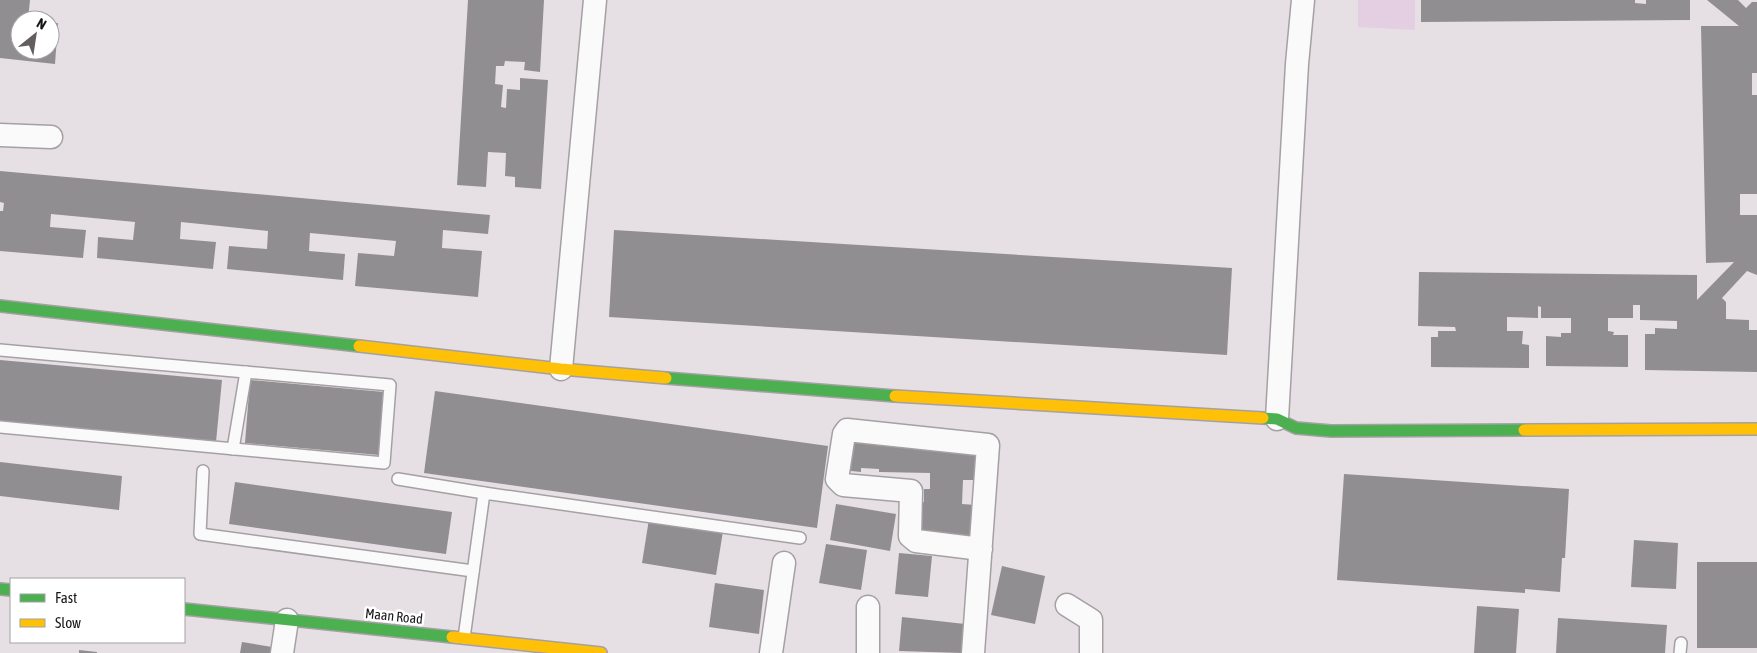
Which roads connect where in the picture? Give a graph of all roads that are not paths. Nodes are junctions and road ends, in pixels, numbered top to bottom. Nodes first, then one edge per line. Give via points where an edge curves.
1 (595, 0) edge
2 (1303, 0) edge
3 (0, 135) edge
4 (51, 137) dead end
5 (0, 306) edge
6 (0, 350) edge
7 (561, 369) junction
8 (246, 372) junction
9 (1277, 419) junction
10 (0, 427) edge
11 (1757, 429) edge
12 (233, 448) junction
13 (203, 471) dead end
14 (398, 479) dead end
15 (484, 493) junction
16 (800, 538) dead end
17 (981, 549) junction
18 (784, 563) dead end
19 (473, 571) junction
20 (1067, 605) dead end
21 (868, 607) dead end
22 (185, 609) edge
23 (287, 620) junction
24 (464, 638) junction
25 (282, 653) edge
26 (600, 653) edge
27 (771, 653) edge
28 (868, 653) edge
29 (972, 653) edge
30 (1090, 653) edge

1 - 7 street
2 - 9 street
3 - 4 street
5 - 7 street
6 - 8 lane
7 - 9 street via 843,393
8 - 12 lane
8 - 12 lane via 390,385 384,463
9 - 11 street via 1296,428 1331,431
10 - 12 lane
13 - 19 lane via 200,534
14 - 15 lane
15 - 16 lane
15 - 19 lane
17 - 17 street via 988,445 847,430 837,479 843,485 911,491 910,536 916,541
17 - 29 street
18 - 27 street
19 - 24 lane
20 - 30 street via 1091,620
21 - 28 street
22 - 23 street, Maan Road
23 - 24 street, Maan Road
23 - 25 street
24 - 26 street, Maan Road

